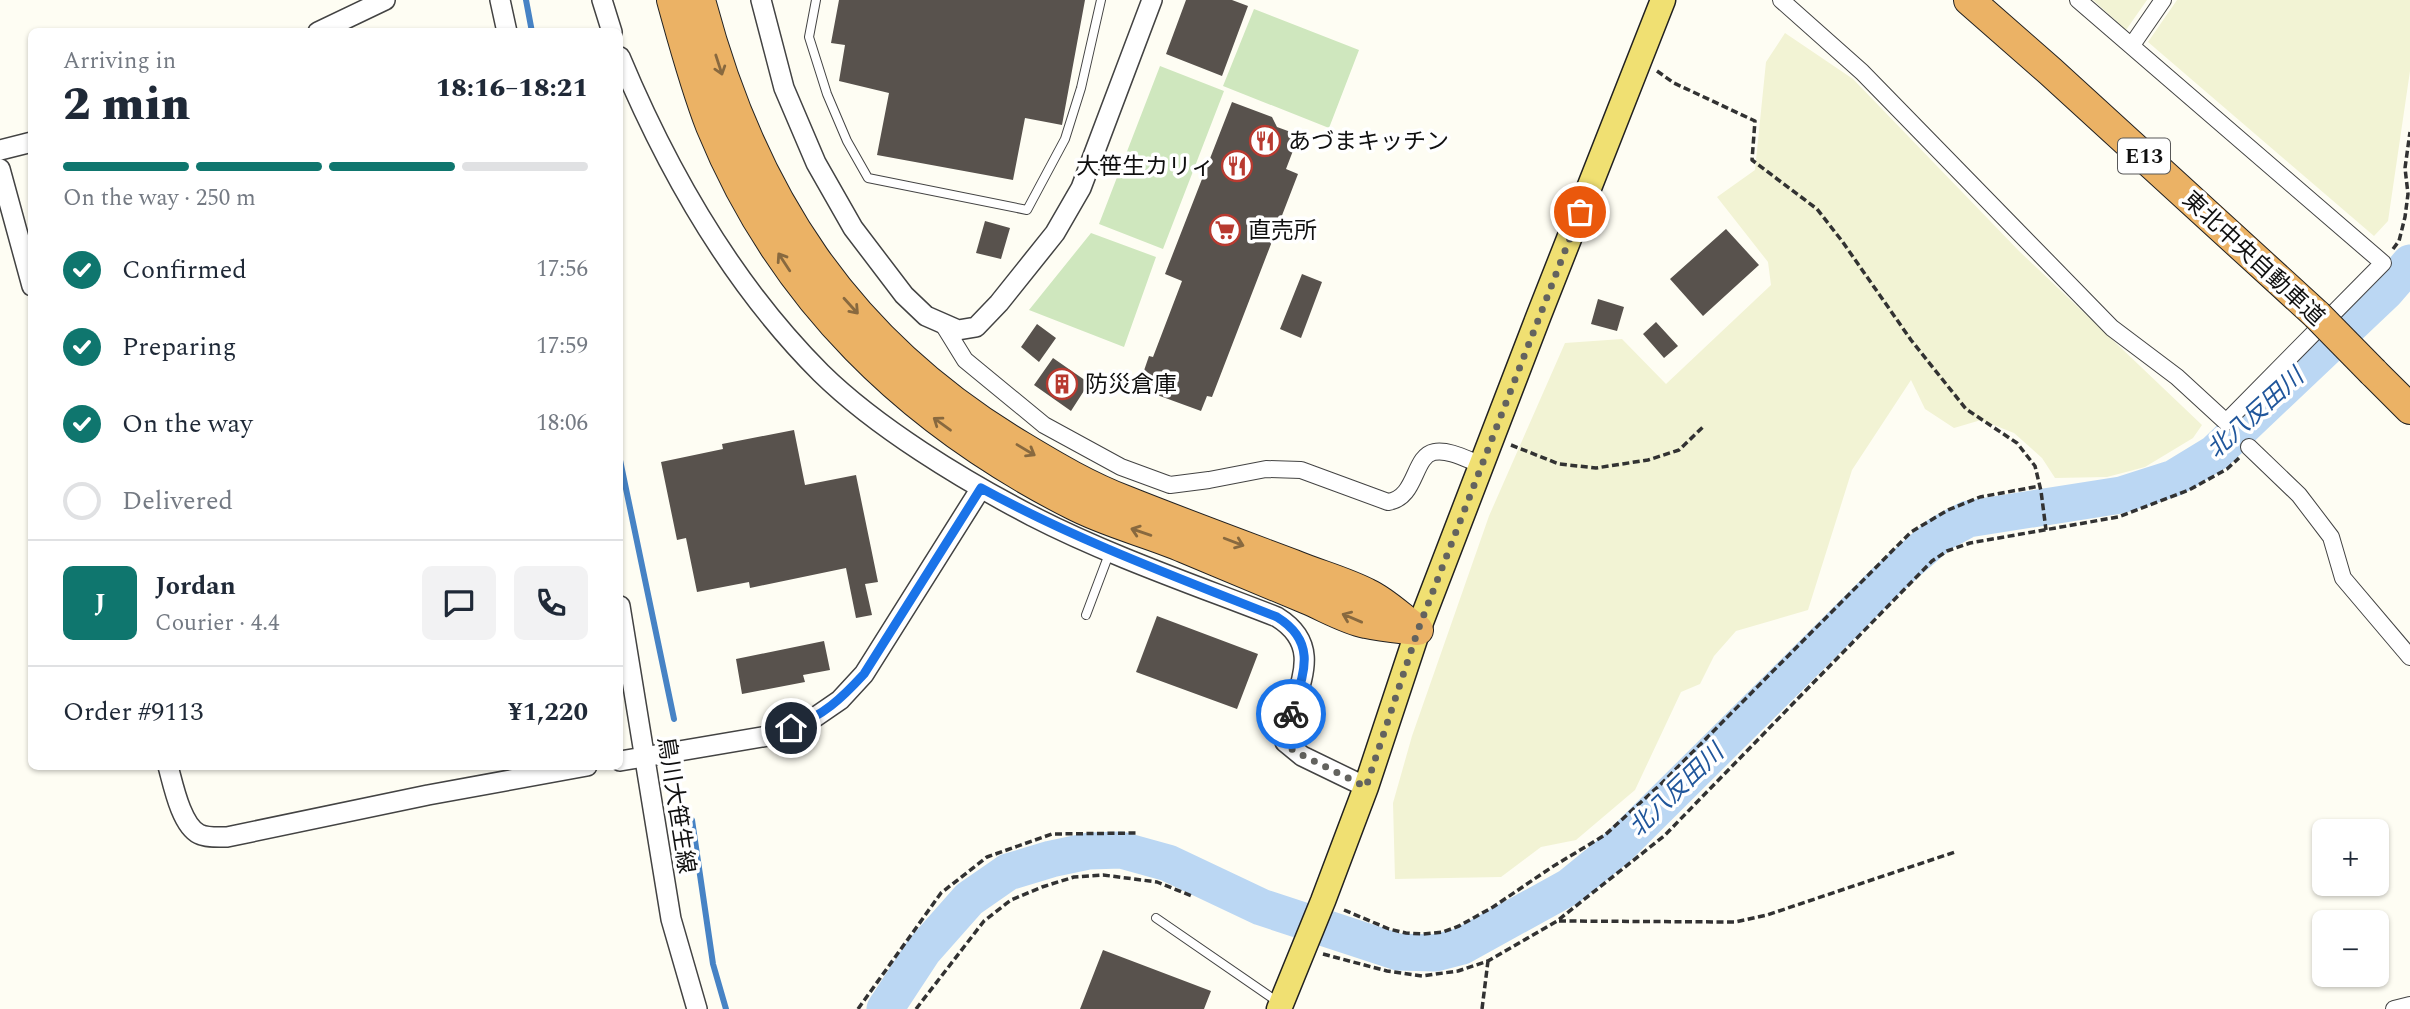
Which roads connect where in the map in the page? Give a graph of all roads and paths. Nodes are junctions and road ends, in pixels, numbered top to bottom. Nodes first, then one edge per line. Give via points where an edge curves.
1 (385, 0) edge
2 (500, 0) edge
3 (603, 0) edge
4 (672, 0) edge
5 (700, 0) edge
6 (761, 0) edge
7 (816, 0) edge
8 (1101, 0) edge
9 (1152, 0) edge
10 (1781, 0) edge
11 (1969, 0) edge
12 (2078, 0) edge
13 (2163, 0) edge
14 (1661, 1) edge
15 (326, 28) edge
16 (506, 28) edge
17 (611, 28) edge
18 (2132, 45) junction
19 (1641, 59) junction
20 (623, 64) edge
21 (2410, 132) edge
22 (28, 143) edge
23 (0, 150) edge
24 (2407, 168) edge
25 (0, 169) edge
26 (2383, 262) junction
27 (28, 271) edge
28 (944, 326) junction
29 (2410, 409) edge
30 (1704, 426) dead end
31 (1493, 438) junction
32 (2249, 447) joint
33 (1482, 465) junction
34 (981, 488) junction
35 (2041, 489) junction
36 (2046, 530) junction
37 (1110, 551) junction
38 (1086, 615) dead end
39 (623, 625) edge
40 (1418, 630) junction
41 (2410, 657) edge
42 (644, 756) junction
43 (623, 760) edge
44 (169, 770) edge
45 (565, 770) edge
46 (1366, 787) junction
47 (1136, 833) dead end
48 (1955, 852) dead end
49 (1192, 896) dead end
50 (1322, 904) junction
51 (1157, 918) dead end
52 (1557, 921) junction
53 (1305, 946) junction
54 (1488, 961) junction
55 (2410, 1005) edge
56 (1280, 1006) edge
57 (697, 1009) edge
58 (858, 1009) edge
59 (916, 1009) edge
60 (1482, 1009) edge
61 (2394, 1009) edge

1 - 15 street
2 - 16 street
3 - 17 street
40 -> 4 highway via 1364,623 1073,505 981,452 931,416 852,346 786,265 736,180 712,127
5 -> 40 highway via 738,118 782,209 837,290 924,378 974,417 1058,468 1122,500 1369,594
6 - 28 street via 784,88 816,163 879,264 926,316
7 - 8 lane via 809,37 827,94 868,178 1027,210 1065,139
9 - 28 street via 1081,188 1055,233 976,327 958,330
10 - 26 street via 1862,72 2112,328 2177,377 2226,422
11 - 29 highway, 東北中央自動車道 / E13, bridge via 2317,315
12 - 18 street
13 - 18 street
14 - 19 main road
18 - 26 street
19 - 31 main road
19 - 35 path via 1674,83 1755,121 1752,160 1817,209 1966,410 2017,443 2035,466
20 - 34 street via 699,214 783,331 823,374 870,414
21 - 24 path
22 - 23 street
24 - 26 path via 2406,217 2399,241
25 - 27 street
28 - 33 street via 965,360 1044,425 1121,467 1170,485 1287,468 1388,502 1405,493 1423,460 1433,452
30 - 31 path via 1679,450 1595,468 1559,464
31 - 33 main road
32 - 36 path via 2227,469 2189,490 2119,517
32 - 41 street via 2299,495 2331,537 2343,578
33 - 40 main road
34 - 37 street
34 - 42 street via 878,653 841,700 808,722 774,735
35 - 36 path
35 - 50 path via 1980,497 1911,532 1605,835 1493,907 1459,926 1423,934 1389,929
36 - 52 path via 1970,543 1932,561 1664,836
37 - 38 lane
37 - 46 street via 1291,626 1303,647 1304,669 1286,742 1302,756
39 - 42 street, 鳥川大笹生線
40 - 46 main road
42 - 43 street
42 - 57 street, 鳥川大笹生線 via 671,919
44 - 45 street via 189,825 198,834 227,837
46 - 50 main road
47 - 58 path via 1052,834 987,857 941,892
48 - 52 path via 1735,922
49 - 59 path via 1157,883 1103,875 1074,877 1042,887 1011,900 984,921
50 - 53 main road
51 - 56 lane
52 - 54 path
53 - 54 path via 1387,971 1422,976
53 - 56 main road
54 - 60 path
55 - 61 street

